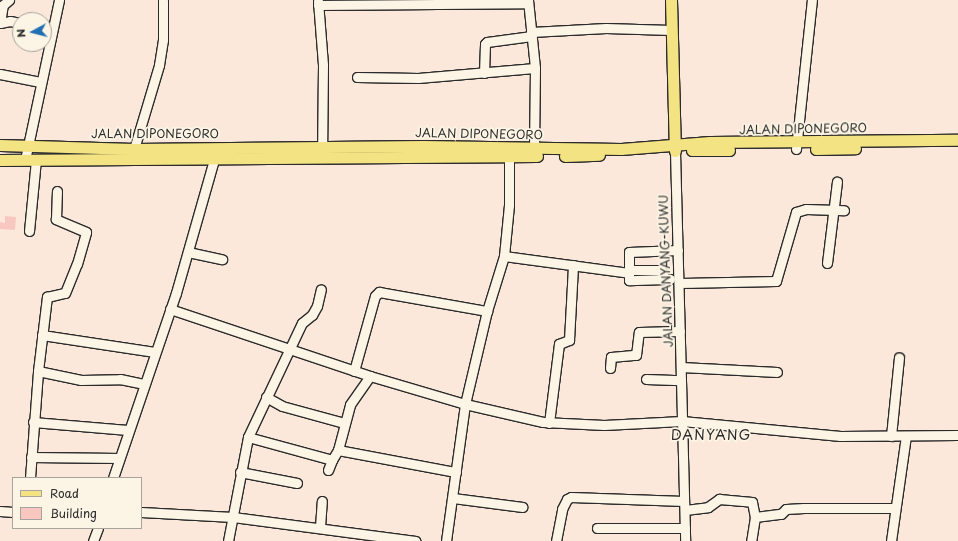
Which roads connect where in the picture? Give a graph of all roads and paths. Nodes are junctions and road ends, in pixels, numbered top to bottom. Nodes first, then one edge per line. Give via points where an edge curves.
1 (59, 0) edge
2 (163, 0) edge
3 (671, 0) edge
4 (812, 0) edge
5 (4, 2) edge
6 (528, 2) edge
7 (318, 3) edge
8 (52, 18) edge
9 (12, 21) edge
10 (0, 23) edge
11 (671, 30) junction
12 (532, 34) junction
13 (45, 52) edge
14 (535, 68) junction
15 (484, 73) junction
16 (0, 74) edge
17 (357, 77) dead end
18 (40, 82) junction
19 (958, 140) edge
20 (0, 145) edge
21 (28, 145) junction
22 (796, 145) junction
23 (958, 147) edge
24 (674, 148) junction
25 (134, 149) junction
26 (322, 152) junction
27 (534, 152) junction
28 (216, 153) junction
29 (509, 156) junction
30 (0, 160) edge
31 (25, 160) junction
32 (36, 160) junction
33 (837, 182) dead end
34 (57, 191) dead end
35 (833, 210) junction
36 (844, 210) dead end
37 (29, 232) dead end
38 (678, 250) junction
39 (188, 252) junction
40 (504, 256) junction
41 (222, 259) dead end
42 (827, 263) dead end
43 (573, 265) junction
44 (629, 277) junction
45 (679, 281) junction
46 (321, 289) dead end
47 (170, 309) junction
48 (487, 311) junction
49 (680, 331) junction
50 (42, 335) junction
51 (289, 348) junction
52 (155, 352) junction
53 (899, 357) dead end
54 (681, 367) junction
55 (610, 368) dead end
56 (38, 371) junction
57 (354, 371) junction
58 (778, 372) dead end
59 (370, 376) junction
60 (646, 379) dead end
61 (681, 380) junction
62 (144, 384) junction
63 (266, 397) junction
64 (465, 404) junction
65 (682, 421) junction
66 (34, 422) junction
67 (549, 422) junction
68 (344, 423) junction
69 (128, 430) junction
70 (958, 435) edge
71 (891, 436) junction
72 (906, 436) junction
73 (248, 437) junction
74 (338, 450) junction
75 (31, 457) junction
76 (119, 458) junction
77 (332, 460) junction
78 (328, 470) dead end
79 (240, 472) junction
80 (456, 472) junction
81 (30, 477) edge
82 (113, 477) edge
83 (297, 483) dead end
84 (452, 498) junction
85 (322, 501) dead end
86 (685, 505) junction
87 (522, 507) dead end
88 (895, 508) junction
89 (0, 511) edge
90 (12, 512) edge
91 (142, 512) edge
92 (233, 517) junction
93 (755, 517) junction
94 (320, 527) junction
95 (597, 528) dead end
96 (685, 528) junction
97 (98, 529) edge
98 (94, 541) edge
99 (228, 541) edge
100 (415, 541) edge
101 (446, 541) edge
102 (556, 541) edge
103 (685, 541) edge
104 (751, 541) edge
105 (891, 541) edge

1 - 8 street
2 - 25 street via 163,40 159,65
3 - 11 main road, JALAN DANYANG-KUWU
4 - 22 street
5 - 10 street
6 - 7 street
6 - 12 street
7 - 26 street via 323,65
9 - 10 street
11 - 12 street via 606,28
11 - 24 main road, JALAN DANYANG-KUWU
12 - 14 street
12 - 15 street via 487,42
13 - 18 street
14 - 15 street
14 - 27 street
15 - 17 street via 418,78
16 - 18 street
18 - 21 street
19 - 22 main road, JALAN DIPONEGORO
20 - 21 main road, JALAN DIPONEGORO
21 - 25 main road, JALAN DIPONEGORO
21 - 31 street
22 - 23 main road, JALAN DIPONEGORO
22 - 24 main road, JALAN DIPONEGORO
24 - 27 main road, JALAN DIPONEGORO
24 - 38 street, JALAN DANYANG-KUWU
25 - 28 main road, JALAN DIPONEGORO
26 - 27 main road, JALAN DIPONEGORO
26 - 28 main road, JALAN DIPONEGORO
26 - 29 main road, JALAN DIPONEGORO
27 - 29 main road, JALAN DIPONEGORO
28 - 32 main road, JALAN DIPONEGORO
28 - 39 street
29 - 40 street via 509,205
30 - 31 main road, JALAN DIPONEGORO
31 - 32 main road, JALAN DIPONEGORO
32 - 37 street
33 - 35 street
34 - 50 street via 56,219 84,230 86,235 65,293 47,297
35 - 36 street
35 - 42 street
35 - 45 street via 806,209 796,212 776,281
38 - 44 street via 629,252
38 - 45 street, JALAN DANYANG-KUWU
39 - 41 street
39 - 47 street
40 - 43 street
40 - 48 street
43 - 44 street
43 - 67 street via 569,340 559,344
44 - 45 street via 661,270 665,279
45 - 49 street, JALAN DANYANG-KUWU
46 - 51 street via 314,310 302,323
47 - 51 street
47 - 52 street
48 - 57 street via 379,292 375,296
48 - 64 street
49 - 54 street, JALAN DANYANG-KUWU
49 - 55 street via 638,332 636,355 611,357
50 - 52 street
50 - 56 street
51 - 57 street
51 - 63 street
52 - 62 street
53 - 71 street
54 - 58 street
54 - 61 street, JALAN DANYANG-KUWU
56 - 62 street via 81,380 120,379
56 - 66 street
57 - 59 street
59 - 64 street
59 - 68 street via 350,405
60 - 61 street
61 - 65 street, JALAN DANYANG-KUWU
62 - 69 street
63 - 68 street via 282,406
63 - 73 street
64 - 67 street
64 - 80 street
65 - 67 street via 604,425
65 - 71 street via 840,436
65 - 86 street, JALAN DANYANG-KUWU
66 - 69 street
66 - 75 street
68 - 74 street
69 - 76 street
70 - 72 street
71 - 72 street
72 - 88 street
73 - 77 street
73 - 79 street
74 - 77 street
74 - 80 street
75 - 76 street
75 - 81 street
76 - 82 street
77 - 78 street
79 - 83 street
79 - 92 street
80 - 84 street
84 - 87 street
84 - 101 street
85 - 94 street
86 - 93 street via 708,507 719,500 749,501 753,505
86 - 96 street, JALAN DANYANG-KUWU
86 - 102 street via 571,497 566,499 562,509
88 - 93 street via 786,509 781,514
88 - 105 street
89 - 90 street
91 - 92 street
92 - 94 street
92 - 99 street
93 - 104 street
94 - 100 street
95 - 96 street
96 - 103 street, JALAN DANYANG-KUWU
97 - 98 street

